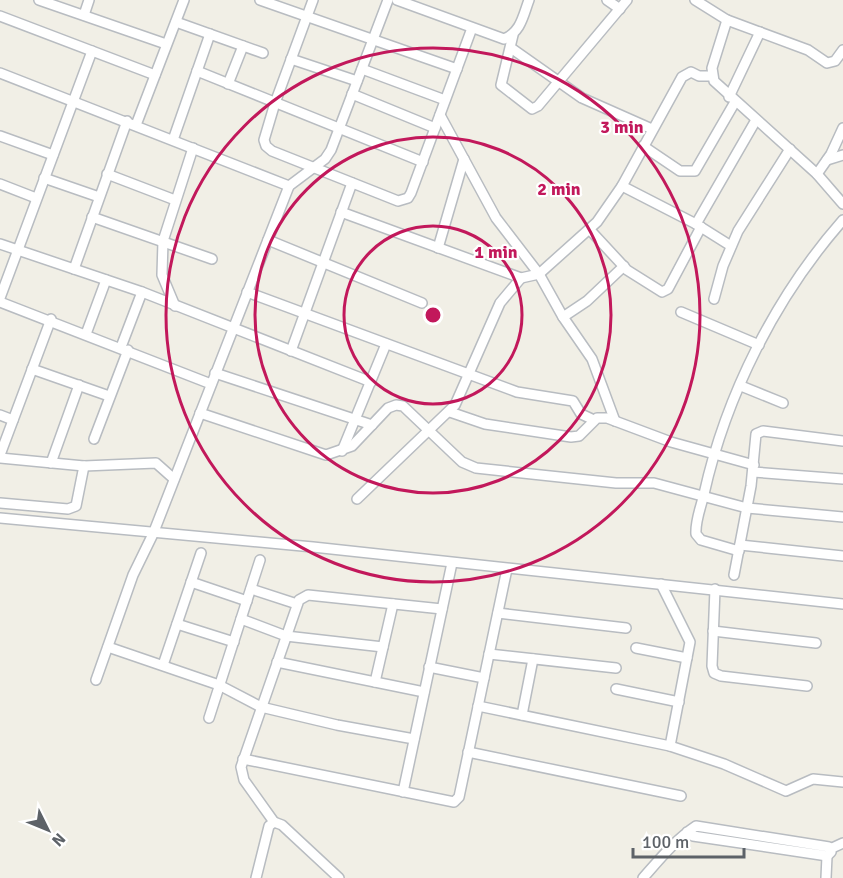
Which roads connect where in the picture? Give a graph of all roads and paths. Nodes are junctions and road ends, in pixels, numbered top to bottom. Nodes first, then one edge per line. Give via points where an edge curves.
1 (39, 0) edge
2 (89, 0) edge
3 (184, 0) edge
4 (260, 0) edge
5 (313, 0) edge
6 (388, 0) edge
7 (397, 0) edge
8 (529, 0) edge
9 (607, 0) edge
10 (627, 0) edge
11 (695, 0) edge
12 (709, 4) edge
13 (620, 9) junction
14 (84, 15) junction
15 (0, 16) edge
16 (307, 17) junction
17 (727, 20) junction
18 (176, 22) junction
19 (472, 28) junction
20 (760, 32) junction
21 (210, 34) junction
22 (513, 35) junction
23 (373, 38) junction
24 (166, 44) junction
25 (243, 46) junction
26 (511, 48) junction
27 (843, 50) edge
28 (92, 51) junction
29 (263, 53) dead end
30 (291, 59) junction
31 (362, 69) junction
32 (457, 69) junction
33 (197, 71) junction
34 (0, 73) edge
35 (155, 75) junction
36 (712, 76) junction
37 (357, 81) junction
38 (559, 81) junction
39 (228, 84) junction
40 (352, 94) junction
41 (732, 99) junction
42 (74, 100) junction
43 (445, 100) junction
44 (275, 103) junction
45 (440, 115) junction
46 (756, 120) junction
47 (131, 123) junction
48 (435, 128) junction
49 (843, 128) edge
50 (652, 129) junction
51 (340, 130) junction
52 (0, 136) edge
53 (173, 140) junction
54 (643, 147) junction
55 (194, 148) junction
56 (790, 149) junction
57 (52, 155) junction
58 (843, 155) edge
59 (464, 159) junction
60 (827, 160) junction
61 (423, 162) junction
62 (314, 167) junction
63 (107, 174) junction
64 (817, 174) junction
65 (44, 178) junction
66 (352, 183) junction
67 (0, 184) edge
68 (289, 186) junction
69 (622, 186) junction
70 (99, 197) junction
71 (36, 198) junction
72 (175, 200) junction
73 (843, 204) edge
74 (341, 212) junction
75 (92, 218) junction
76 (843, 220) edge
77 (698, 225) junction
78 (590, 230) junction
79 (268, 240) junction
80 (163, 241) junction
81 (0, 244) edge
82 (730, 246) junction
83 (438, 248) junction
84 (16, 250) junction
85 (212, 259) dead end
86 (323, 262) junction
87 (624, 266) junction
88 (74, 269) junction
89 (539, 274) junction
90 (521, 278) junction
91 (106, 280) junction
92 (142, 292) junction
93 (248, 292) junction
94 (714, 299) dead end
95 (0, 300) edge
96 (422, 303) dead end
97 (175, 306) junction
98 (681, 312) dead end
99 (304, 314) junction
100 (563, 317) junction
101 (51, 319) junction
102 (233, 329) junction
103 (86, 334) junction
104 (386, 344) junction
105 (759, 345) junction
106 (124, 349) junction
107 (291, 351) junction
108 (32, 369) junction
109 (215, 373) junction
110 (468, 374) junction
111 (371, 382) junction
112 (211, 384) junction
113 (79, 385) junction
114 (741, 386) junction
115 (110, 396) junction
116 (783, 403) dead end
117 (450, 412) junction
118 (200, 413) junction
119 (0, 415) edge
120 (355, 419) junction
121 (13, 420) junction
122 (594, 420) junction
123 (615, 421) junction
124 (372, 425) junction
125 (430, 430) junction
126 (94, 439) dead end
127 (843, 441) edge
128 (342, 451) junction
129 (713, 454) junction
130 (0, 457) edge
131 (51, 463) junction
132 (84, 466) junction
133 (753, 468) junction
134 (174, 479) junction
135 (843, 479) edge
136 (704, 496) junction
137 (357, 499) dead end
138 (0, 503) edge
139 (747, 508) junction
140 (843, 517) edge
141 (0, 518) edge
142 (153, 534) junction
143 (739, 548) junction
144 (201, 553) dead end
145 (843, 556) edge
146 (260, 560) dead end
147 (452, 563) junction
148 (507, 569) junction
149 (734, 574) dead end
150 (191, 582) junction
151 (661, 584) junction
152 (251, 589) junction
153 (715, 589) junction
154 (247, 601) junction
155 (297, 604) junction
156 (393, 604) junction
157 (843, 604) edge
158 (442, 609) junction
159 (498, 613) junction
160 (241, 619) junction
161 (177, 624) junction
162 (626, 628) dead end
163 (713, 631) junction
164 (286, 636) junction
165 (234, 642) junction
166 (816, 643) dead end
167 (108, 646) junction
168 (383, 647) junction
169 (636, 648) dead end
170 (489, 654) junction
171 (687, 658) junction
172 (533, 659) junction
173 (277, 662) junction
174 (163, 665) junction
175 (429, 667) junction
176 (616, 668) dead end
177 (484, 678) junction
178 (96, 680) dead end
179 (375, 682) junction
180 (219, 685) junction
181 (807, 686) dead end
182 (616, 689) dead end
183 (424, 692) junction
184 (679, 702) junction
185 (478, 706) junction
186 (261, 707) junction
187 (522, 715) junction
188 (209, 718) dead end
189 (414, 739) junction
190 (670, 746) junction
191 (468, 752) junction
192 (243, 759) junction
193 (843, 782) edge
194 (403, 792) junction
195 (681, 796) dead end
196 (274, 822) junction
197 (843, 843) edge
198 (829, 852) junction
199 (656, 861) junction
200 (256, 878) edge
201 (339, 878) edge
202 (635, 878) edge
203 (643, 878) edge
204 (826, 878) edge

1 - 14 street
2 - 14 street
3 - 18 street
4 - 16 street
5 - 16 street
6 - 23 street
7 - 19 street
8 - 22 street
9 - 13 street
10 - 13 street
11 - 12 street
12 - 17 street
13 - 38 street
14 - 24 street
15 - 28 street
16 - 23 street
16 - 30 street
17 - 20 street
17 - 36 street
18 - 21 street
18 - 24 street
19 - 22 street via 504,39
19 - 32 street
20 - 27 street via 808,50 827,63 835,61
20 - 41 street
21 - 25 street
21 - 33 street
22 - 26 street
23 - 31 street
23 - 32 street
24 - 35 street
25 - 29 street
25 - 39 street
26 - 38 street
26 - 38 street via 501,85 527,108 538,106
28 - 35 street
28 - 42 street
30 - 37 street
30 - 44 street
31 - 37 street
31 - 43 street
32 - 43 street
33 - 39 street
33 - 53 street
34 - 42 street
35 - 47 street
36 - 41 street
36 - 50 street via 687,72
37 - 40 street
38 - 50 street via 582,98
39 - 44 street
40 - 48 street
40 - 51 street
41 - 46 street
41 - 54 street via 695,171 680,171
42 - 47 street
42 - 57 street
43 - 45 street
44 - 51 street
44 - 62 street via 264,140 266,146
45 - 48 street
45 - 59 street
46 - 56 street
46 - 77 street
47 - 53 street
47 - 63 street
48 - 61 street
49 - 60 street
50 - 54 street
51 - 61 street
51 - 62 street via 325,159
52 - 57 street
53 - 55 street
54 - 69 street
55 - 68 street
55 - 72 street
56 - 64 street
56 - 82 street
57 - 65 street
58 - 60 street
59 - 83 street
59 - 89 street via 495,218
60 - 64 street
61 - 66 street via 411,193 403,201
62 - 66 street
62 - 68 street
63 - 70 street
63 - 72 street
64 - 73 street
65 - 70 street
65 - 71 street
66 - 74 street
67 - 71 street
68 - 79 street
69 - 77 street
69 - 78 street
70 - 75 street
71 - 84 street
72 - 80 street
74 - 83 street
74 - 86 street
75 - 80 street
75 - 88 street
76 - 105 street via 810,263
77 - 82 street
77 - 87 street via 665,292
78 - 87 street
78 - 89 street
79 - 86 street
79 - 93 street
80 - 85 street
80 - 97 street via 162,275
81 - 84 street
82 - 94 street
83 - 90 street
84 - 88 street
84 - 95 street
86 - 96 street
86 - 99 street
87 - 100 street via 587,301
88 - 91 street
89 - 90 street
89 - 100 street
90 - 110 street via 500,303
91 - 92 street
91 - 103 street
92 - 97 street
92 - 106 street
93 - 99 street
93 - 102 street
95 - 101 street
97 - 102 street
98 - 105 street
99 - 104 street
99 - 107 street
100 - 123 street via 592,359
101 - 103 street
101 - 108 street
102 - 107 street
102 - 109 street
103 - 106 street
104 - 110 street
104 - 111 street
105 - 114 street
106 - 112 street
106 - 115 street
107 - 111 street
108 - 113 street
108 - 121 street
109 - 112 street
109 - 120 street
110 - 117 street
110 - 122 street via 524,394 573,401 581,414
111 - 120 street
112 - 118 street
113 - 115 street
113 - 131 street
114 - 116 street
114 - 129 street
115 - 126 street
117 - 122 street via 485,424 571,437 579,436
117 - 125 street
118 - 128 street via 318,455
118 - 134 street
119 - 121 street
120 - 124 street
120 - 128 street
121 - 130 street
122 - 123 street via 601,417
123 - 129 street
124 - 125 street via 396,405 403,406
124 - 128 street
125 - 136 street via 462,462 476,468 616,483 646,482
125 - 137 street
127 - 133 street via 759,432 754,438
129 - 133 street
129 - 136 street
130 - 131 street
131 - 132 street
132 - 134 street via 156,464
132 - 138 street via 76,506 68,509
133 - 135 street
133 - 139 street
134 - 142 street
136 - 139 street
136 - 143 street via 697,537
139 - 140 street
139 - 143 street
141 - 142 street
142 - 147 street
142 - 167 street via 133,575
143 - 145 street
143 - 149 street
144 - 150 street
146 - 152 street
147 - 148 street
147 - 158 street
148 - 151 street
148 - 159 street
150 - 154 street
150 - 161 street
151 - 153 street
151 - 171 street via 690,642
152 - 154 street
152 - 155 street
153 - 157 street
153 - 163 street
154 - 160 street
155 - 156 street via 308,595
155 - 164 street
156 - 158 street
156 - 168 street
158 - 175 street
159 - 162 street
159 - 170 street
160 - 164 street
160 - 165 street
161 - 165 street
161 - 174 street
163 - 166 street
163 - 181 street via 712,670 718,675
164 - 168 street
164 - 173 street
165 - 180 street
167 - 174 street
167 - 178 street
168 - 179 street
169 - 171 street
170 - 172 street
170 - 177 street
171 - 184 street
172 - 176 street
172 - 187 street
173 - 179 street
173 - 186 street
174 - 180 street
175 - 177 street
175 - 183 street
177 - 185 street
179 - 183 street
180 - 186 street
180 - 188 street
182 - 184 street
183 - 189 street
184 - 190 street
185 - 187 street
185 - 191 street
186 - 189 street
186 - 192 street
187 - 190 street
189 - 194 street
190 - 193 street via 786,791 813,779
191 - 194 street via 459,797 454,802
191 - 195 street
192 - 194 street
192 - 196 street via 244,780
196 - 200 street via 269,826
196 - 201 street
197 - 198 street
198 - 199 street via 693,836 687,832
198 - 204 street
199 - 202 street
199 - 203 street

